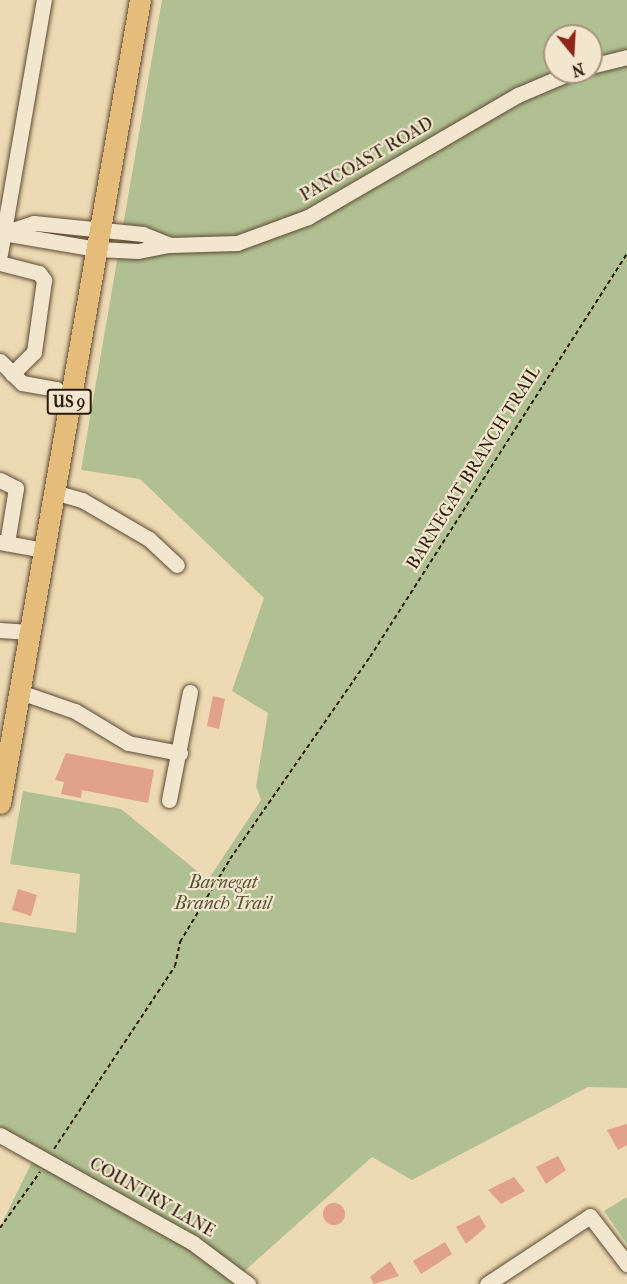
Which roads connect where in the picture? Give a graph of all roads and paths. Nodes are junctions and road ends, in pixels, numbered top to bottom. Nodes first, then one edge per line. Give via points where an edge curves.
1 (44, 0) edge
2 (140, 0) edge
3 (627, 57) edge
4 (603, 63) edge
5 (544, 84) edge
6 (1, 233) edge
7 (98, 240) junction
8 (0, 254) edge
9 (627, 254) edge
10 (0, 263) edge
11 (0, 361) edge
12 (12, 374) junction
13 (69, 406) junction
14 (0, 480) edge
15 (54, 492) junction
16 (3, 543) edge
17 (44, 550) junction
18 (177, 565) dead end
19 (0, 630) edge
20 (30, 632) junction
21 (20, 692) junction
22 (190, 693) dead end
23 (180, 753) junction
24 (169, 800) dead end
25 (0, 803) edge
26 (0, 1135) edge
27 (53, 1151) dead end
28 (43, 1166) dead end
29 (0, 1228) edge
30 (627, 1264) edge
31 (248, 1284) edge
32 (487, 1284) edge

1 - 6 street
2 - 7 highway, US 9
3 - 4 street
5 - 7 street, PANCOAST ROAD via 518,95 308,217 237,243 170,245 142,234
6 - 7 street, PANCOAST ROAD via 34,223
6 - 8 street
7 - 13 highway, US 9
9 - 27 path, BARNEGAT BRANCH TRAIL via 370,657 230,859 180,942 175,966
10 - 12 street via 39,273 44,280 34,352
11 - 12 street
12 - 13 street via 22,383 56,389
13 - 15 highway, US 9
14 - 16 street via 16,488
15 - 17 highway, US 9
15 - 18 street via 82,500 139,533
16 - 17 street
17 - 20 highway, US 9
19 - 20 street
20 - 21 highway, US 9
21 - 23 street via 75,711 128,743
21 - 25 highway, US 9
22 - 23 street
23 - 24 street
26 - 31 street, COUNTRY LANE via 193,1243
28 - 29 path
30 - 32 street via 590,1216

